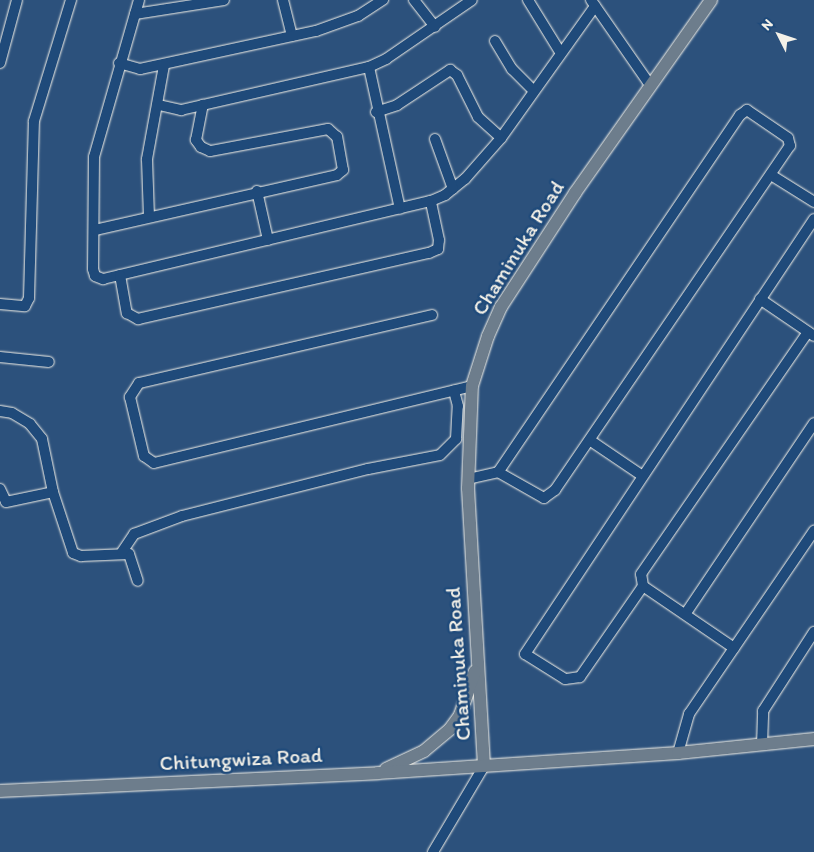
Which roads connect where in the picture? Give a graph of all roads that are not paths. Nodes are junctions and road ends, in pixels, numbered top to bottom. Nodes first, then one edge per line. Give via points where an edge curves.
1 (17, 0) edge
2 (71, 0) edge
3 (138, 0) edge
4 (224, 0) edge
5 (283, 0) edge
6 (383, 0) edge
7 (414, 0) edge
8 (472, 0) edge
9 (528, 0) edge
10 (711, 0) edge
11 (195, 3) edge
12 (593, 3) edge
13 (135, 14) junction
14 (435, 27) junction
15 (292, 36) junction
16 (495, 41) dead end
17 (560, 52) junction
18 (0, 64) edge
19 (120, 64) junction
20 (164, 65) junction
21 (369, 67) junction
22 (650, 86) junction
23 (533, 90) junction
24 (159, 105) junction
25 (203, 105) junction
26 (376, 112) junction
27 (501, 138) junction
28 (435, 139) dead end
29 (771, 175) junction
30 (453, 189) junction
31 (257, 191) junction
32 (431, 201) junction
33 (814, 202) edge
34 (400, 208) junction
35 (149, 217) junction
36 (814, 219) edge
37 (95, 230) junction
38 (268, 240) junction
39 (120, 275) junction
40 (760, 299) junction
41 (0, 304) edge
42 (432, 315) dead end
43 (811, 334) edge
44 (0, 357) edge
45 (49, 362) dead end
46 (472, 386) junction
47 (454, 391) junction
48 (0, 411) edge
49 (814, 423) edge
50 (591, 441) junction
51 (498, 472) junction
52 (641, 475) junction
53 (468, 478) junction
54 (0, 488) edge
55 (54, 492) junction
56 (814, 531) edge
57 (122, 552) junction
58 (138, 581) dead end
59 (643, 586) junction
60 (686, 613) junction
61 (814, 632) edge
62 (734, 648) junction
63 (478, 664) junction
64 (814, 739) edge
65 (762, 745) junction
66 (678, 753) junction
67 (484, 766) junction
68 (378, 773) junction
69 (0, 791) edge
70 (433, 852) edge

1 - 18 street
2 - 41 street via 34,121 29,298 25,306
3 - 13 street
4 - 11 street
5 - 15 street
6 - 15 street via 341,24
7 - 14 street
8 - 14 street
9 - 17 street
10 - 22 main road, Chaminuka Road
11 - 13 street
12 - 17 street
12 - 22 street
13 - 19 street
14 - 21 street via 386,60
15 - 20 street
16 - 23 street via 512,69
17 - 23 street
19 - 20 street via 140,69
19 - 37 street via 94,157
20 - 24 street
21 - 25 street
21 - 26 street
22 - 46 main road, Chaminuka Road via 501,307
23 - 27 street
24 - 25 street via 182,110
24 - 35 street via 147,159
25 - 31 street via 196,140 200,147 210,151 320,129 328,129 337,136 344,163 341,173
26 - 27 street via 397,105 450,70 457,76 478,116
26 - 34 street
27 - 30 street
28 - 30 street
29 - 33 street
29 - 50 street
29 - 51 street via 790,146 788,138 746,110 723,138
30 - 32 street
31 - 35 street
31 - 38 street
32 - 34 street
32 - 39 street via 439,240 438,249 429,253 138,319 127,313
34 - 38 street
35 - 37 street
36 - 40 street
37 - 39 street via 95,276 103,279
38 - 39 street
40 - 43 street
40 - 52 street
42 - 47 street via 139,382 130,397 144,456 154,463
43 - 59 street via 641,574
44 - 45 street
46 - 47 street
46 - 53 main road, Chaminuka Road
47 - 57 street via 458,406 456,439 440,455 368,469 166,521 134,534
48 - 55 street via 12,413 30,424 42,439
49 - 60 street
50 - 51 street via 555,490 544,498
50 - 52 street
51 - 53 street
52 - 59 street via 526,654 565,679 580,677
53 - 63 main road, Chaminuka Road
54 - 55 street via 6,502
55 - 57 street via 73,553 81,556
56 - 62 street
57 - 58 street via 129,554 134,562
59 - 60 street
60 - 62 street
61 - 65 street via 763,711
62 - 66 street via 689,714
63 - 67 main road, Chaminuka Road
63 - 68 main road via 460,715 450,729 424,751
64 - 65 main road, Chitungwiza Road
65 - 66 main road, Chitungwiza Road
66 - 67 main road, Chitungwiza Road
67 - 68 main road, Chitungwiza Road
67 - 70 street
68 - 69 main road, Chitungwiza Road

